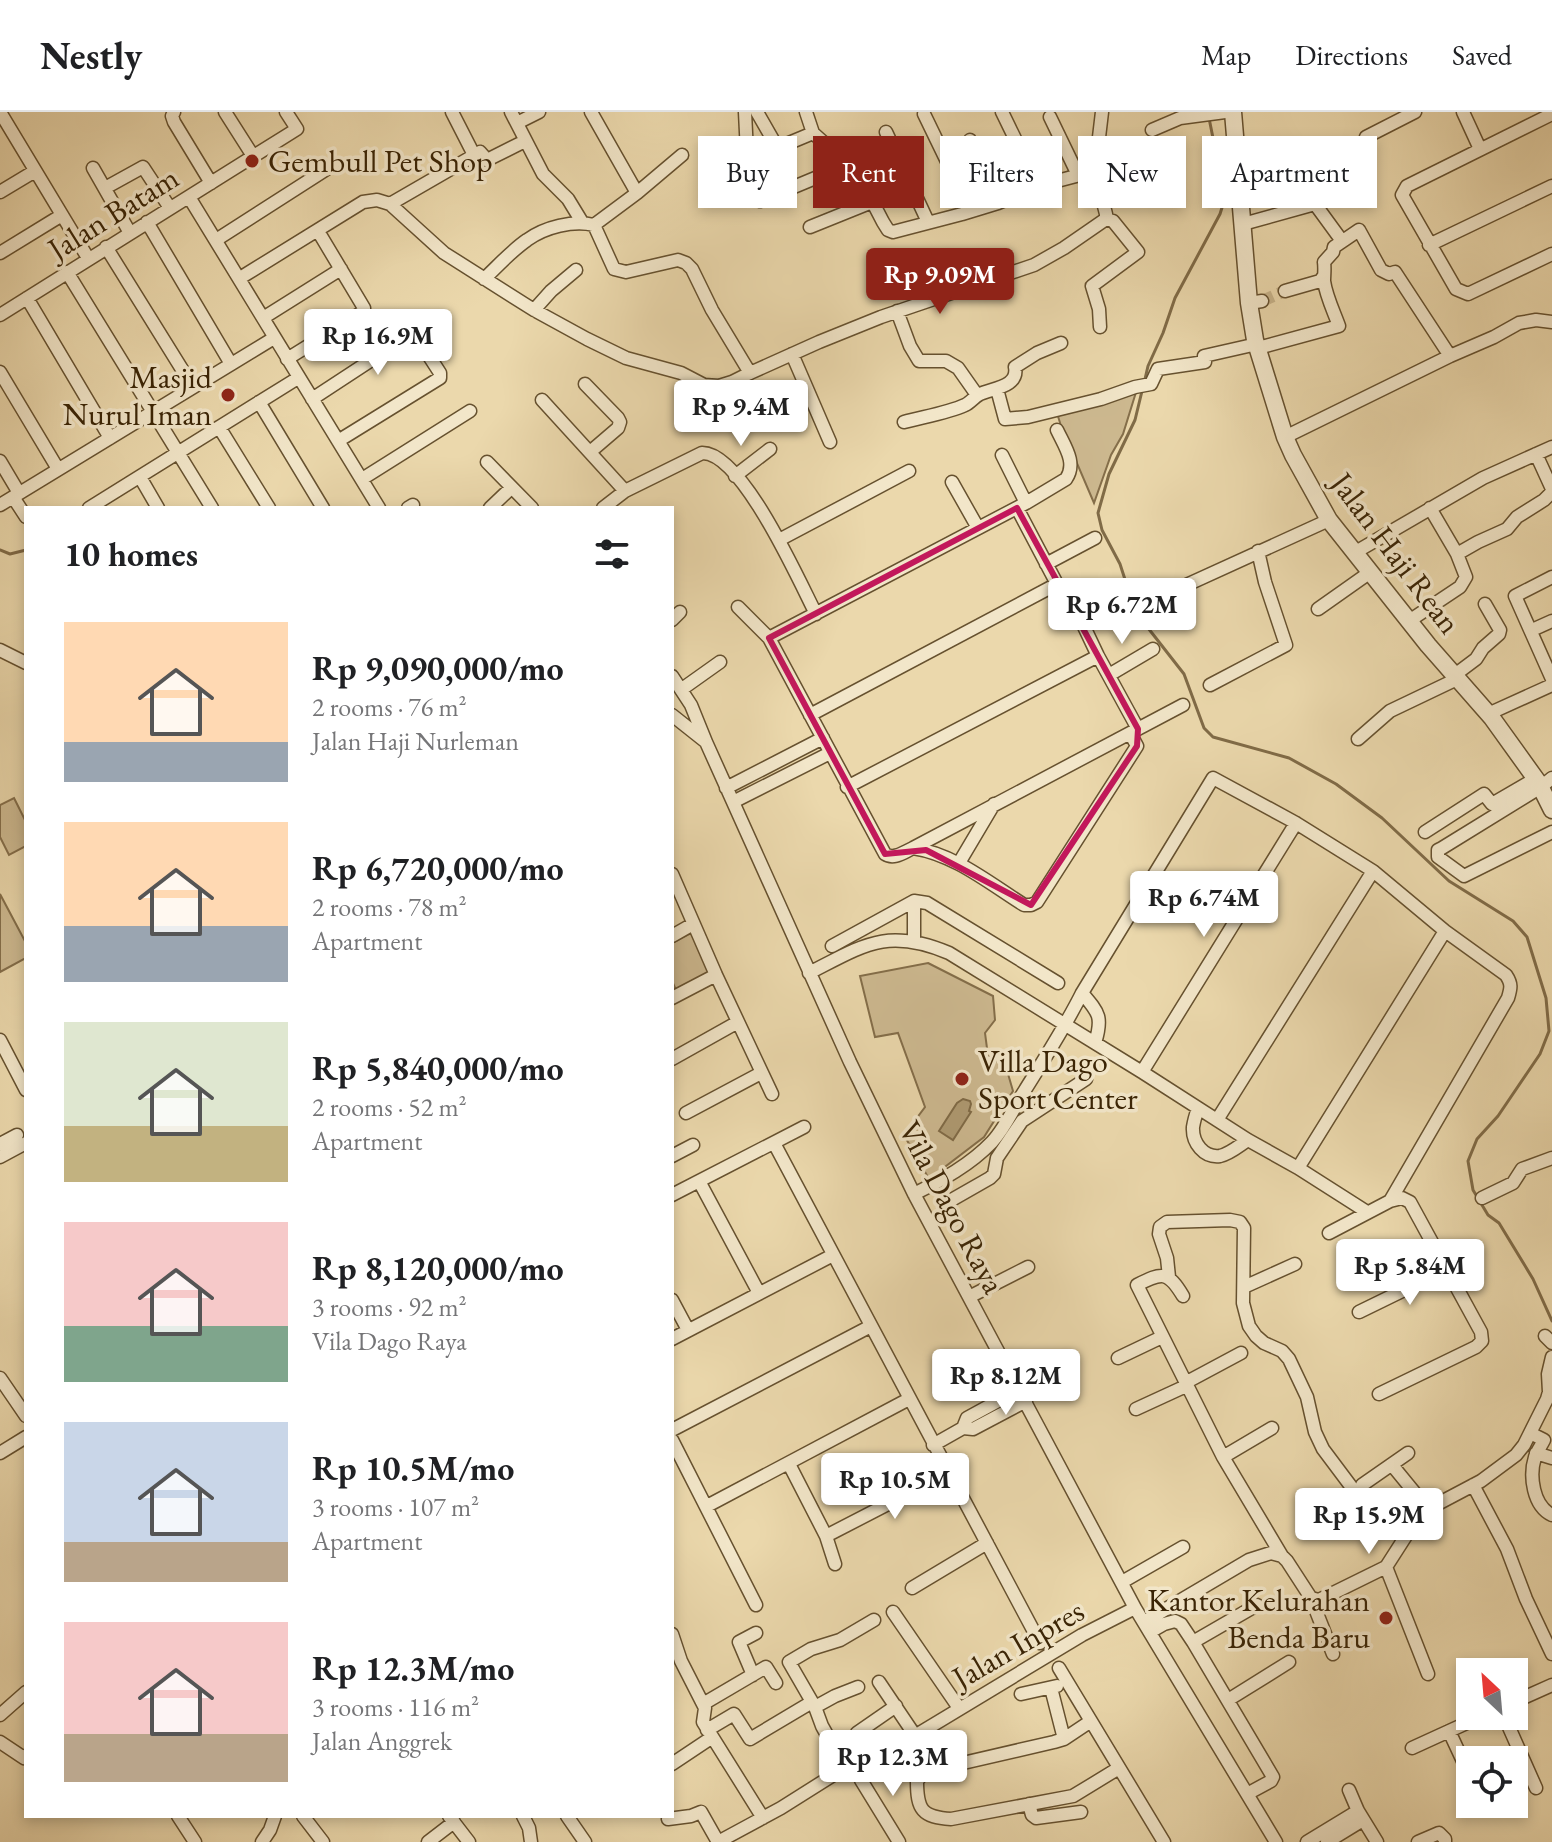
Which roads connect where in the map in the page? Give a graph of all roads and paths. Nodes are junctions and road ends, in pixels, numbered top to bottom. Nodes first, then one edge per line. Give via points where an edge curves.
1 (0, 112) edge
2 (174, 112) edge
3 (286, 112) edge
4 (295, 112) edge
5 (452, 112) edge
6 (539, 112) edge
7 (591, 112) edge
8 (745, 112) edge
9 (757, 112) edge
10 (806, 112) edge
11 (1002, 112) edge
12 (1102, 112) edge
13 (1233, 112) edge
14 (1415, 112) edge
15 (1463, 112) edge
16 (229, 113) edge
17 (1215, 113) edge
18 (924, 114) edge
19 (1552, 114) edge
20 (1050, 117) dead end
21 (514, 118) edge
22 (4, 129) edge
23 (297, 129) junction
24 (1152, 130) dead end
25 (886, 132) dead end
26 (813, 133) junction
27 (746, 136) edge
28 (771, 136) edge
29 (816, 136) edge
30 (1014, 136) edge
31 (1099, 136) edge
32 (1235, 136) edge
33 (1368, 136) edge
34 (797, 139) edge
35 (525, 141) junction
36 (1480, 149) junction
37 (474, 155) junction
38 (682, 155) dead end
39 (253, 156) junction
40 (333, 165) dead end
41 (93, 168) dead end
42 (35, 171) junction
43 (1078, 175) joint
44 (1062, 179) edge
45 (211, 183) junction
46 (1552, 186) edge
47 (105, 188) junction
48 (0, 192) edge
49 (637, 193) junction
50 (189, 197) junction
51 (390, 204) junction
52 (170, 208) junction
53 (857, 208) edge
54 (875, 208) edge
55 (981, 208) edge
56 (1104, 208) edge
57 (1242, 208) edge
58 (1301, 208) edge
59 (1318, 208) edge
60 (971, 211) junction
61 (62, 215) junction
62 (1106, 219) junction
63 (147, 222) junction
64 (928, 222) junction
65 (588, 223) junction
66 (1243, 224) junction
67 (810, 227) dead end
68 (318, 231) junction
69 (130, 233) junction
70 (216, 240) junction
71 (1342, 241) junction
72 (1429, 245) junction
73 (106, 247) junction
74 (0, 253) edge
75 (1552, 254) edge
76 (88, 258) junction
77 (341, 269) junction
78 (576, 270) dead end
79 (67, 272) junction
80 (1323, 277) junction
81 (240, 278) junction
82 (484, 279) junction
83 (1285, 291) tunnel mouth
84 (27, 298) junction
85 (534, 310) junction
86 (897, 311) junction
87 (0, 315) edge
88 (263, 318) junction
89 (1552, 322) edge
90 (1100, 327) dead end
91 (274, 338) junction
92 (1061, 343) dead end
93 (1257, 346) junction
94 (792, 354) junction
95 (1450, 356) junction
96 (287, 359) junction
97 (231, 364) junction
98 (0, 372) edge
99 (750, 373) junction
100 (298, 378) junction
101 (585, 384) dead end
102 (193, 387) junction
103 (997, 389) junction
104 (977, 395) junction
105 (312, 399) junction
106 (542, 400) dead end
107 (259, 402) junction
108 (470, 411) dead end
109 (154, 412) junction
110 (904, 422) dead end
111 (219, 427) junction
112 (1057, 430) dead end
113 (1285, 437) junction
114 (110, 438) junction
115 (338, 441) junction
116 (830, 442) dead end
117 (1552, 447) edge
118 (770, 449) dead end
119 (179, 452) junction
120 (590, 452) junction
121 (1536, 454) junction
122 (1002, 455) dead end
123 (0, 461) edge
124 (487, 462) dead end
125 (58, 469) junction
126 (909, 471) dead end
127 (735, 476) junction
128 (140, 477) junction
129 (362, 479) junction
130 (952, 482) dead end
131 (511, 488) junction
132 (1552, 490) edge
133 (625, 491) junction
134 (16, 495) junction
135 (0, 505) edge
136 (1022, 505) junction
137 (97, 506) edge
138 (157, 506) edge
139 (211, 506) edge
140 (268, 506) edge
141 (322, 506) edge
142 (378, 506) edge
143 (492, 506) edge
144 (530, 506) edge
145 (606, 506) edge
146 (1430, 508) junction
147 (24, 513) edge
148 (1329, 520) junction
149 (978, 528) junction
150 (1095, 538) dead end
151 (779, 540) junction
152 (1258, 551) junction
153 (1354, 553) junction
154 (1457, 554) junction
155 (1046, 564) junction
156 (1369, 573) junction
157 (1552, 577) edge
158 (1057, 584) junction
159 (1119, 595) dead end
160 (1160, 597) dead end
161 (1485, 604) dead end
162 (738, 607) dead end
163 (1318, 609) dead end
164 (816, 614) junction
165 (1079, 616) junction
166 (1409, 621) junction
167 (1552, 621) edge
168 (1532, 630) junction
169 (769, 638) junction
170 (1153, 649) dead end
171 (0, 650) edge
172 (1098, 656) junction
173 (24, 662) edge
174 (720, 662) dead end
175 (1109, 675) junction
176 (674, 679) edge
177 (1457, 679) junction
178 (1552, 682) edge
179 (1210, 685) dead end
180 (682, 689) junction
181 (1183, 705) dead end
182 (1488, 714) junction
183 (810, 715) junction
184 (674, 717) edge
185 (1134, 731) junction
186 (823, 738) junction
187 (1358, 739) dead end
188 (706, 742) junction
189 (830, 753) junction
190 (1543, 781) edge
191 (847, 787) junction
192 (726, 788) junction
193 (733, 802) junction
194 (995, 803) junction
195 (1552, 809) edge
196 (1296, 823) junction
197 (1425, 832) dead end
198 (1552, 832) edge
199 (913, 848) junction
200 (959, 863) junction
201 (1373, 871) junction
202 (674, 879) edge
203 (914, 901) junction
204 (693, 924) junction
205 (1445, 931) junction
206 (674, 935) edge
207 (914, 941) junction
208 (832, 946) dead end
209 (809, 973) junction
210 (716, 975) junction
211 (1058, 983) dead end
212 (1082, 993) junction
213 (674, 997) edge
214 (738, 1022) junction
215 (1066, 1025) junction
216 (0, 1040) edge
217 (1095, 1043) junction
218 (674, 1058) edge
219 (1142, 1072) junction
220 (761, 1073) junction
221 (1086, 1079) dead end
222 (24, 1086) edge
223 (772, 1094) dead end
224 (1198, 1108) junction
225 (686, 1113) dead end
226 (1017, 1117) junction
227 (1217, 1120) junction
228 (804, 1127) dead end
229 (21, 1139) edge
230 (1248, 1140) junction
231 (774, 1143) junction
232 (0, 1144) edge
233 (693, 1145) dead end
234 (674, 1155) edge
235 (0, 1157) edge
236 (1552, 1158) edge
237 (1298, 1168) junction
238 (699, 1181) junction
239 (674, 1194) edge
240 (914, 1194) junction
241 (1482, 1198) dead end
242 (1390, 1201) junction
243 (948, 1202) dead end
244 (1367, 1212) junction
245 (1329, 1233) dead end
246 (833, 1255) junction
247 (1295, 1264) dead end
248 (1028, 1267) dead end
249 (1445, 1270) junction
250 (1169, 1277) junction
251 (1244, 1287) junction
252 (759, 1293) junction
253 (1183, 1296) dead end
254 (969, 1297) junction
255 (674, 1304) edge
256 (1359, 1312) dead end
257 (871, 1326) junction
258 (688, 1330) junction
259 (1162, 1337) junction
260 (674, 1338) edge
261 (1241, 1353) dead end
262 (1552, 1357) edge
263 (1118, 1358) dead end
264 (0, 1378) edge
265 (1186, 1384) junction
266 (1379, 1394) dead end
267 (1023, 1395) junction
268 (909, 1399) junction
269 (1136, 1409) dead end
270 (24, 1413) edge
271 (1272, 1428) dead end
272 (674, 1429) edge
273 (1530, 1433) junction
274 (24, 1438) edge
275 (1550, 1440) edge
276 (674, 1444) edge
277 (933, 1445) junction
278 (0, 1453) edge
279 (1408, 1453) dead end
280 (1536, 1453) junction
281 (1223, 1457) junction
282 (1552, 1458) edge
283 (789, 1464) junction
284 (1392, 1465) junction
285 (948, 1473) junction
286 (1362, 1485) dead end
287 (1473, 1485) junction
288 (707, 1506) junction
289 (1428, 1509) junction
290 (1552, 1515) edge
291 (826, 1536) junction
292 (1404, 1538) junction
293 (987, 1543) junction
294 (1183, 1547) dead end
295 (1282, 1556) junction
296 (835, 1564) dead end
297 (1386, 1567) junction
298 (1122, 1582) junction
299 (912, 1588) dead end
300 (1311, 1598) junction
301 (756, 1605) dead end
302 (1257, 1605) dead end
303 (1135, 1608) junction
304 (893, 1612) dead end
305 (874, 1620) dead end
306 (1147, 1627) junction
307 (756, 1633) dead end
308 (1549, 1638) edge
309 (674, 1640) edge
310 (1193, 1642) junction
311 (1040, 1643) dead end
312 (1333, 1654) dead end
313 (1552, 1654) edge
314 (1289, 1662) dead end
315 (1059, 1668) dead end
316 (1428, 1674) dead end
317 (753, 1675) junction
318 (879, 1682) dead end
319 (776, 1683) dead end
320 (1069, 1684) junction
321 (1552, 1685) edge
322 (858, 1687) dead end
323 (1051, 1688) junction
324 (24, 1694) edge
325 (1021, 1694) dead end
326 (1528, 1696) edge
327 (1228, 1700) junction
328 (703, 1704) junction
329 (813, 1704) junction
330 (896, 1706) junction
331 (959, 1708) junction
332 (0, 1715) edge
333 (1091, 1721) junction
334 (1456, 1728) edge
335 (1510, 1730) edge
336 (912, 1731) dead end
337 (1449, 1731) junction
338 (709, 1734) junction
339 (1064, 1739) junction
340 (0, 1742) edge
341 (1456, 1746) edge
342 (1412, 1748) dead end
343 (24, 1758) edge
344 (874, 1761) junction
345 (674, 1762) edge
346 (1119, 1768) junction
347 (851, 1769) junction
348 (1536, 1788) dead end
349 (1349, 1790) dead end
350 (1247, 1794) junction
351 (1073, 1796) junction
352 (1029, 1804) junction
353 (1361, 1816) junction
354 (179, 1818) edge
355 (305, 1818) edge
356 (524, 1818) edge
357 (571, 1818) edge
358 (763, 1818) junction
359 (271, 1819) edge
360 (451, 1819) edge
361 (668, 1819) dead end
362 (1159, 1840) edge
363 (195, 1842) edge
364 (262, 1842) edge
365 (323, 1842) edge
366 (428, 1842) edge
367 (469, 1842) edge
368 (531, 1842) edge
369 (585, 1842) edge
370 (718, 1842) edge
371 (899, 1842) edge
372 (1276, 1842) edge
373 (1307, 1842) edge
374 (1327, 1842) edge
375 (1377, 1842) edge
376 (1418, 1842) edge
377 (1445, 1842) edge

1 - 22 street
2 - 45 street via 174,122
3 - 23 street
4 - 23 street
5 - 37 street
6 - 21 street
7 - 49 street
8 - 27 street
9 - 28 street
10 - 26 street
11 - 30 street
12 - 31 street
13 - 32 street, Jalan Haji Rean
14 - 33 street
15 - 36 street
16 - 39 street
17 - 24 street via 1180,118
18 - 60 street
19 - 36 street
20 - 43 street
21 - 35 street
22 - 42 street
23 - 39 street, Jalan Batam
25 - 64 street
26 - 29 street
26 - 34 street
35 - 37 street via 487,160 482,152
35 - 65 street via 543,174
36 - 72 street via 1404,190
37 - 51 street
38 - 49 street
39 - 45 street, Jalan Batam
40 - 70 street
41 - 47 street
42 - 48 street
42 - 61 street
43 - 44 street
45 - 50 street, Jalan Batam
46 - 72 street
47 - 52 street via 143,167
47 - 69 street
49 - 65 street
50 - 52 street, Jalan Batam
50 - 70 street
51 - 68 street via 363,202
51 - 82 street via 444,253
52 - 63 street, Jalan Batam
53 - 67 street
54 - 64 street via 893,232
55 - 60 street
56 - 62 street
57 - 66 street, Jalan Haji Rean
58 - 66 street
59 - 71 street
60 - 64 street
61 - 74 street
61 - 76 street
62 - 86 street via 1034,265
62 - 90 street via 1138,252 1092,286
63 - 69 street, Jalan Batam
63 - 97 street
65 - 82 street via 526,240
65 - 99 street via 619,272 678,260 686,263
66 - 93 street, Jalan Haji Rean
68 - 77 street
68 - 81 street
69 - 73 street, Jalan Batam
70 - 81 street
71 - 80 street via 1324,262
71 - 95 street via 1359,230 1381,270 1395,272
72 - 75 street via 1456,289 1468,294
73 - 76 street, Jalan Batam
73 - 102 street
76 - 79 street, Jalan Batam
77 - 88 street
77 - 96 street via 363,313
78 - 85 street
79 - 84 street, Jalan Batam
79 - 109 street
80 - 83 street
80 - 93 street via 1339,326
81 - 88 street
82 - 85 street
84 - 87 street, Jalan Batam
84 - 114 street
85 - 99 street via 626,358 704,385 726,385
86 - 94 street
86 - 104 street via 919,361 946,361 958,368
88 - 91 street
89 - 95 street via 1519,323
91 - 96 street
91 - 97 street
92 - 103 street via 1015,367 1013,381
93 - 103 street via 1158,369 1145,385 1028,417 1004,418
93 - 113 street, Jalan Haji Rean
94 - 99 street
94 - 116 street
95 - 113 street
96 - 100 street
97 - 102 street
98 - 125 street
100 - 105 street
100 - 107 street
101 - 120 street via 620,422
102 - 109 street
103 - 104 street
104 - 110 street via 966,405
105 - 115 street
105 - 115 street via 411,336 440,373 440,378
106 - 120 street
107 - 111 street
107 - 141 street
108 - 129 street
109 - 114 street
109 - 119 street
111 - 119 street
111 - 140 street
112 - 136 street via 1071,462 1069,475
113 - 148 street, Jalan Haji Rean
114 - 125 street
115 - 129 street
117 - 121 street
118 - 127 street
119 - 128 street
119 - 139 street
120 - 133 street
121 - 132 street
121 - 146 street
122 - 136 street
123 - 134 street
124 - 131 street
125 - 134 street
126 - 151 street
127 - 133 street via 713,454 702,453
127 - 151 street
128 - 137 street
128 - 138 street
129 - 142 street
130 - 149 street
131 - 143 street
131 - 144 street
132 - 154 street via 1507,529
133 - 145 street
134 - 135 street
134 - 147 street
136 - 149 street
136 - 155 street
146 - 153 street
146 - 154 street
148 - 152 street
148 - 153 street, Jalan Haji Rean
149 - 164 street
150 - 155 street
151 - 164 street
152 - 160 street
152 - 179 street via 1286,645
153 - 156 street, Jalan Haji Rean
154 - 166 street via 1464,584
155 - 158 street
156 - 163 street
156 - 166 street, Jalan Haji Rean
157 - 168 street via 1515,596
158 - 165 street
158 - 183 street
159 - 165 street
161 - 177 street via 1499,634
162 - 169 street
164 - 169 street
165 - 172 street
166 - 177 street, Jalan Haji Rean
167 - 168 street
168 - 178 street
169 - 183 street
170 - 175 street
171 - 173 street
172 - 175 street
172 - 191 street
174 - 180 street
175 - 185 street
176 - 180 street
177 - 182 street, Jalan Haji Rean
177 - 187 street via 1390,711
178 - 182 street
180 - 188 street
181 - 185 street
182 - 190 street, Jalan Haji Rean
183 - 186 street
184 - 188 street, Vila Dago Raya
185 - 194 street
185 - 200 street via 1137,746 1037,902 1024,905
186 - 189 street
186 - 192 street
188 - 192 street, Vila Dago Raya
189 - 191 street
189 - 193 street
190 - 195 street, Jalan Haji Rean
190 - 197 street via 1492,804 1484,794
190 - 198 street via 1438,850 1438,857 1464,876
191 - 199 street via 885,854 894,857
192 - 193 street, Vila Dago Raya
193 - 209 street, Vila Dago Raya
194 - 199 street
194 - 200 street
196 - 201 street
196 - 212 street via 1213,778
196 - 219 street
199 - 200 street
201 - 205 street
201 - 227 street
202 - 204 street
203 - 207 street
203 - 208 street
203 - 211 street via 927,903
204 - 206 street
204 - 210 street
205 - 237 street
205 - 242 street via 1506,975 1511,988
207 - 209 street via 870,944
207 - 215 street via 949,953
209 - 240 street, Vila Dago Raya
210 - 213 street
210 - 214 street
212 - 215 street
212 - 217 street via 1098,1013
214 - 218 street
214 - 220 street
215 - 217 street
215 - 226 street via 1023,1092
216 - 222 street
217 - 219 street
219 - 224 street
220 - 223 street
220 - 225 street
221 - 226 street
224 - 227 street
224 - 230 street via 1193,1129 1204,1153 1218,1156
226 - 240 street via 971,1160
226 - 243 street via 994,1174
227 - 230 street
228 - 231 street
229 - 232 street
229 - 235 street
230 - 237 street
231 - 238 street
231 - 246 street
233 - 234 street
236 - 241 street via 1522,1169 1513,1183
237 - 244 street
238 - 239 street
238 - 252 street
240 - 254 street, Vila Dago Raya
242 - 244 street
242 - 249 street via 1410,1202
244 - 245 street
246 - 252 street
246 - 257 street
247 - 251 street
248 - 254 street
249 - 256 street
249 - 266 street via 1482,1341
250 - 251 street via 1160,1227 1167,1222 1230,1220 1244,1228
250 - 253 street
250 - 259 street via 1152,1277 1137,1285
251 - 292 street via 1249,1326 1289,1359 1323,1449 1372,1518 1385,1519
252 - 258 street
254 - 267 street, Vila Dago Raya
255 - 258 street
257 - 268 street
257 - 272 street
258 - 260 street
259 - 263 street
259 - 265 street
261 - 265 street
262 - 273 street via 1549,1392
264 - 270 street
265 - 269 street
265 - 281 street
267 - 277 street via 973,1429 963,1428
267 - 298 street, Vila Dago Raya
268 - 277 street
268 - 283 street
271 - 281 street
273 - 275 street
273 - 287 street via 1516,1455
274 - 278 street
275 - 280 street
276 - 288 street
277 - 285 street
279 - 284 street
280 - 282 street
280 - 290 street via 1535,1491 1539,1505
281 - 295 street
283 - 288 street
283 - 291 street
284 - 286 street
284 - 289 street
285 - 291 street
285 - 293 street
287 - 289 street
287 - 308 street
288 - 301 street
289 - 292 street
291 - 296 street
292 - 297 street
293 - 299 street
293 - 311 street
294 - 298 street
295 - 300 street
295 - 306 street via 1271,1553 1249,1560
297 - 300 street via 1319,1600
297 - 316 street
298 - 303 street, Vila Dago Raya
300 - 312 street
302 - 310 street
303 - 306 street, Vila Dago Raya
303 - 331 street, Jalan Inpres
304 - 331 street
305 - 329 street via 789,1662
306 - 310 street via 1175,1621
306 - 350 street, Vila Dago Raya
307 - 317 street via 739,1642
308 - 313 street
309 - 328 street
310 - 327 street
314 - 327 street
315 - 320 street
317 - 319 street via 766,1667
317 - 328 street
318 - 330 street
320 - 323 street
320 - 333 street
321 - 326 street
322 - 329 street
323 - 325 street
323 - 339 street
324 - 332 street
327 - 350 street via 1273,1777
328 - 338 street
329 - 338 street via 750,1739 734,1714
329 - 347 street
330 - 336 street
330 - 344 street via 857,1733
331 - 344 street, Jalan Inpres
333 - 339 street
333 - 346 street
334 - 337 street
335 - 348 street
337 - 341 street
337 - 342 street
338 - 345 street
338 - 358 street
339 - 352 street via 940,1767 924,1772 917,1781 919,1807 939,1818
340 - 343 street
344 - 347 street, Jalan Inpres
346 - 351 street
346 - 362 street
347 - 358 street, Jalan Inpres
347 - 371 street
349 - 353 street
350 - 372 street, Vila Dago Raya
351 - 352 street
351 - 352 street via 1084,1817 1036,1818
353 - 373 street
353 - 374 street
353 - 375 street
354 - 363 street
355 - 365 street
356 - 368 street
357 - 369 street
358 - 370 street, Jalan Inpres
359 - 364 street
360 - 366 street
360 - 367 street
361 - 370 street via 701,1812
376 - 377 street via 1439,1833

